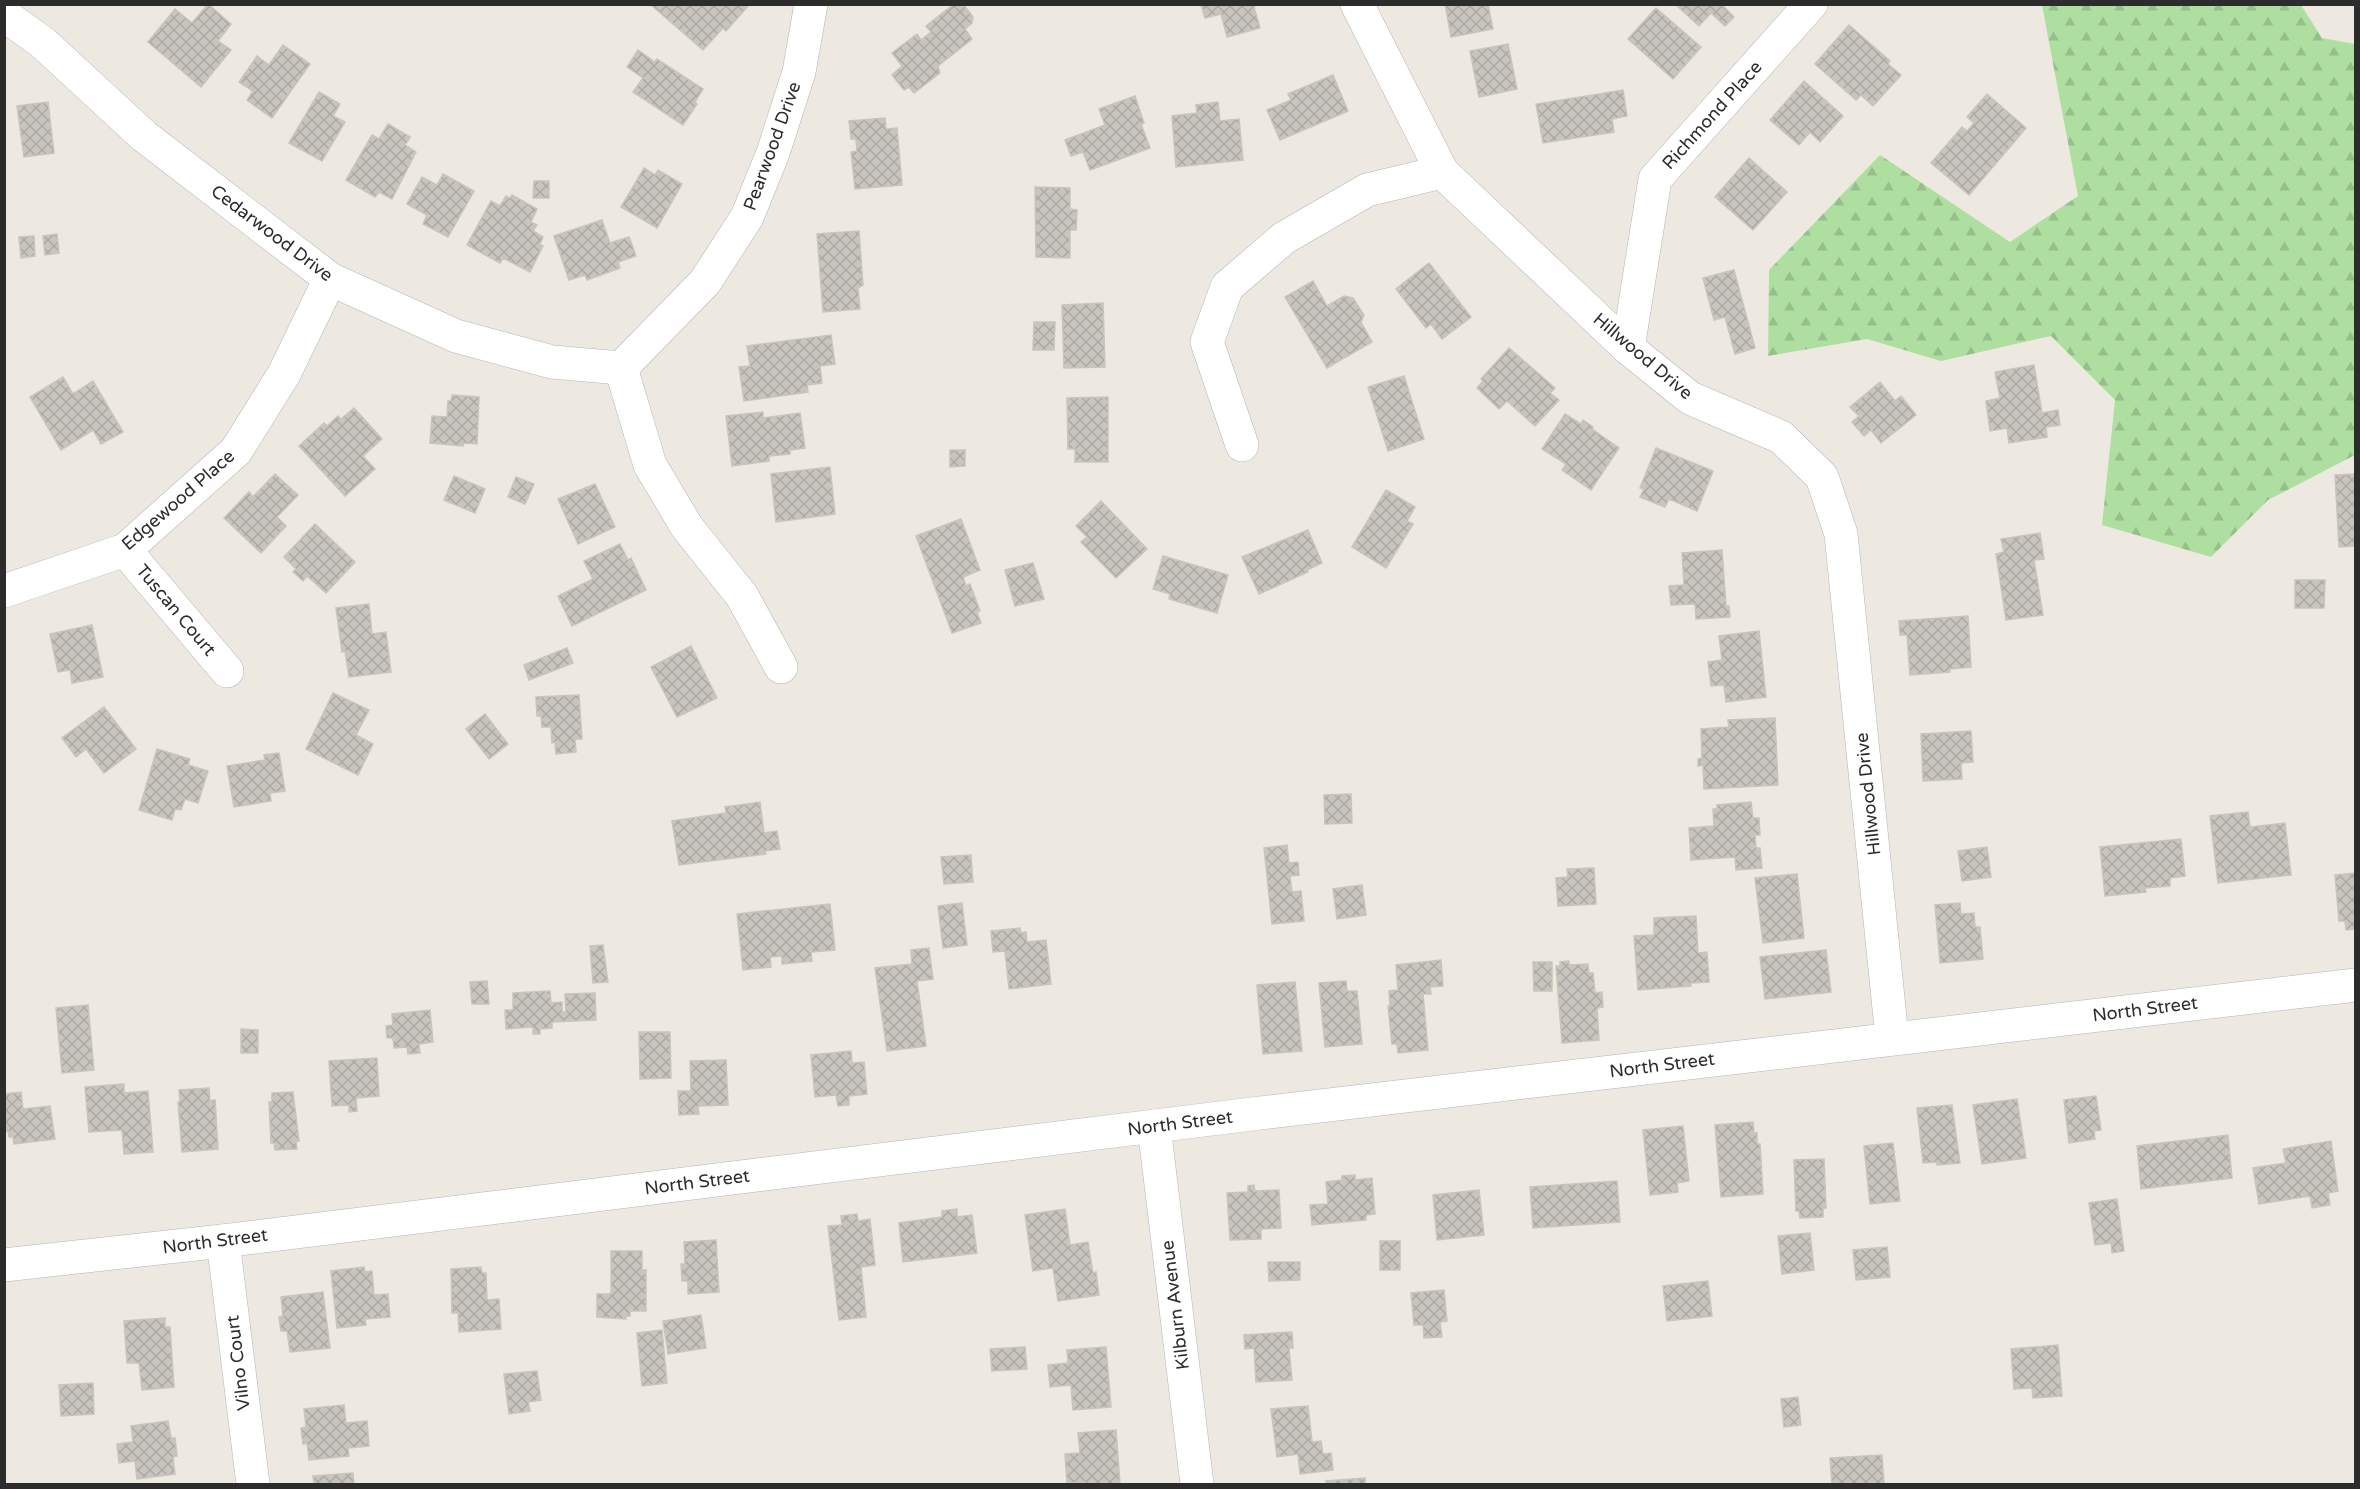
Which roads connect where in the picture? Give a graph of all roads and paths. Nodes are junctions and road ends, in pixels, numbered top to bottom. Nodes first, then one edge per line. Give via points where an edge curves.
1 (811, 4) edge
2 (1357, 4) edge
3 (1811, 4) edge
4 (4, 15) edge
5 (1442, 172) junction
6 (330, 279) junction
7 (1628, 348) junction
8 (621, 368) junction
9 (1242, 445) dead end
10 (125, 550) junction
11 (4, 591) edge
12 (781, 667) dead end
13 (227, 670) dead end
14 (2355, 985) edge
15 (1892, 1038) junction
16 (1154, 1126) junction
17 (223, 1241) junction
18 (4, 1265) edge
19 (253, 1485) edge
20 (1197, 1485) edge

1 - 8 street, Pearwood Drive via 799,72 747,217 705,282
2 - 5 street, Hillwood Drive
3 - 7 street, Richmond Place via 1655,179
4 - 6 street, Cedarwood Drive via 42,42 144,136
5 - 7 street, Hillwood Drive
5 - 9 street via 1367,190 1284,238 1227,287 1207,342
6 - 8 street, Cedarwood Drive via 456,336 552,362
6 - 10 street, Edgewood Place via 284,374 236,451
7 - 15 street, Hillwood Drive via 1690,398 1781,437 1822,477 1841,534
8 - 12 street via 650,465 687,528 742,596
10 - 11 street, Edgewood Place
10 - 13 street, Tuscan Court
14 - 15 street, North Street
15 - 16 street, North Street
16 - 17 street, North Street
16 - 20 street, Kilburn Avenue
17 - 18 street, North Street
17 - 19 street, Vilno Court

